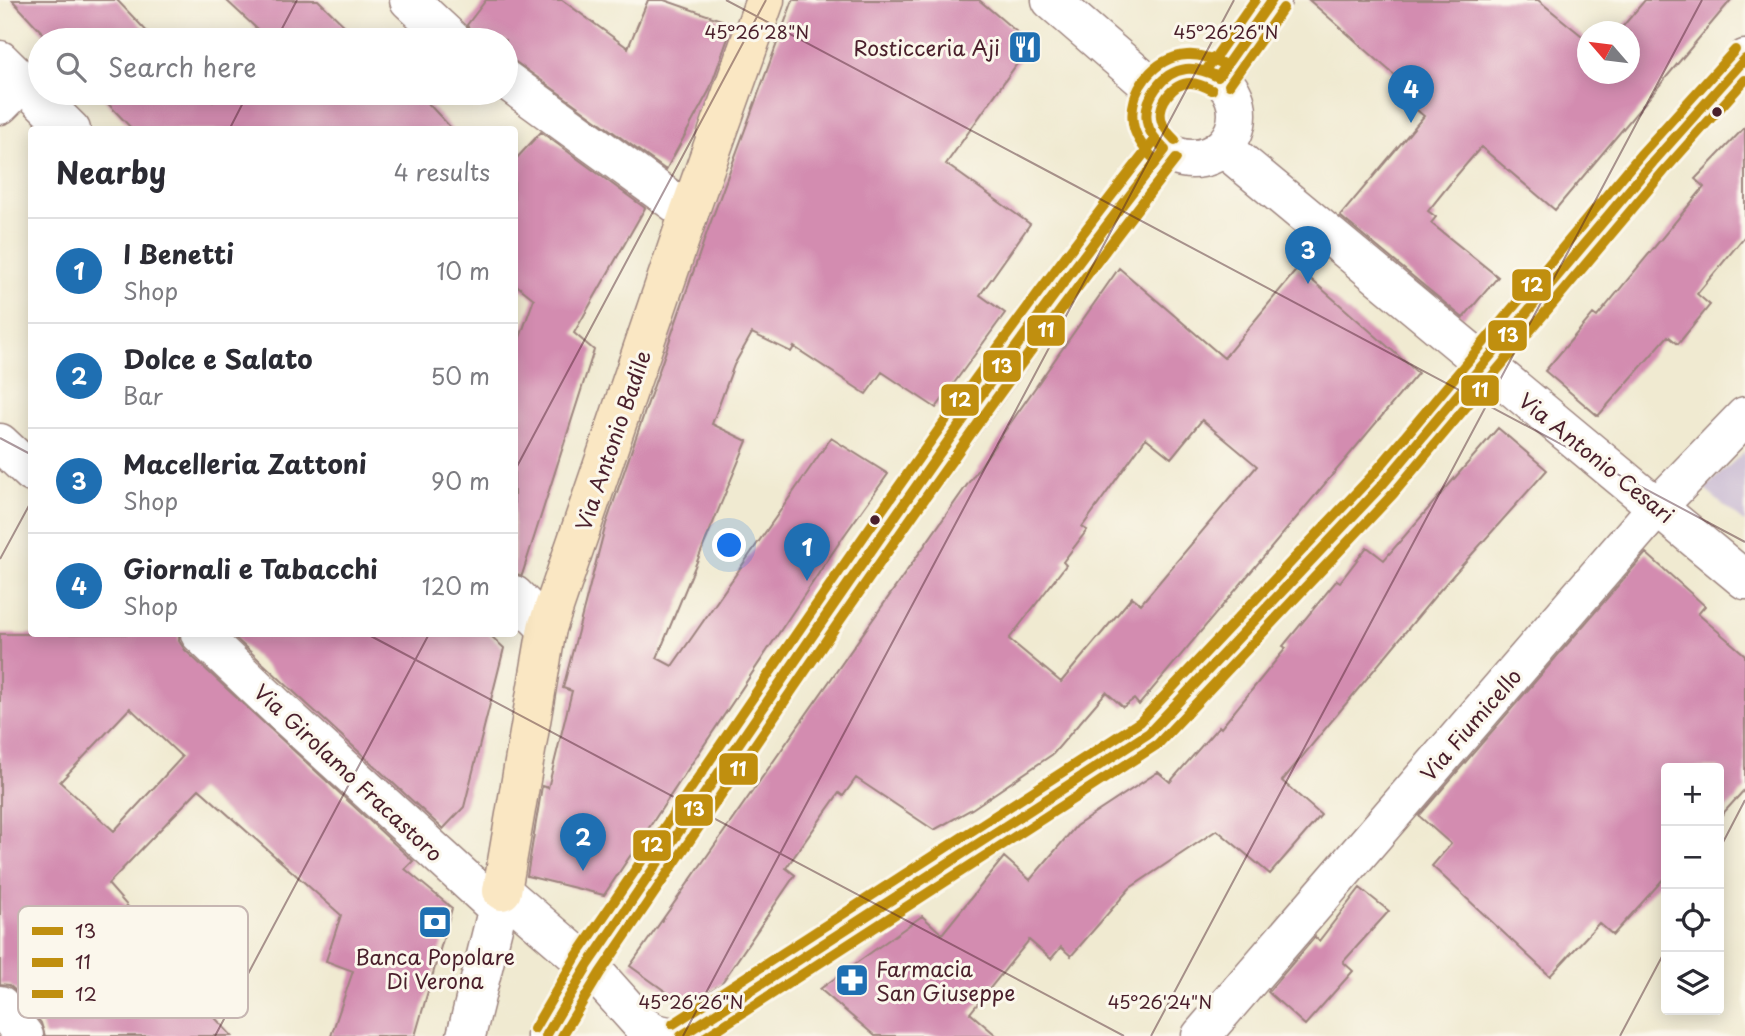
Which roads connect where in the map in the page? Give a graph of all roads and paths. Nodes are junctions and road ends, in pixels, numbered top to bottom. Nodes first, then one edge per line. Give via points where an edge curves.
1 (410, 0) edge
2 (765, 0) edge
3 (1051, 0) edge
4 (1272, 0) edge
5 (439, 28) edge
6 (1745, 59) edge
7 (0, 61) edge
8 (1218, 77) junction
9 (28, 88) edge
10 (518, 89) edge
11 (1154, 89) junction
12 (0, 90) edge
13 (46, 105) edge
14 (0, 106) edge
15 (68, 126) edge
16 (1221, 149) junction
17 (1165, 150) junction
18 (689, 213) junction
19 (1485, 365) junction
20 (1745, 416) edge
21 (0, 443) edge
22 (28, 469) edge
23 (1658, 506) junction
24 (1745, 580) edge
25 (518, 599) edge
26 (547, 628) junction
27 (203, 637) edge
28 (500, 900) junction
29 (588, 965) junction
30 (0, 1005) edge
31 (24, 1036) edge
32 (467, 1036) edge
33 (546, 1036) edge
34 (669, 1036) edge
35 (681, 1036) edge
36 (1201, 1036) edge

1 - 5 street
2 - 18 street, Via Antonio Badile
3 - 11 street
4 - 8 street
6 - 19 street
7 - 9 street
8 - 11 street via 1183,69
8 - 16 street via 1232,92 1237,112 1233,132
10 - 18 street
11 - 17 street via 1147,122 1153,138
12 - 14 street via 8,97
13 - 15 street
16 - 17 street via 1193,160
16 - 19 street, Via Antonio Cesari
17 - 29 street via 890,524
18 - 26 street, Via Antonio Badile
19 - 23 street, Via Antonio Cesari
19 - 35 street via 1382,485 1149,733
20 - 23 street, Via Fiumicello
21 - 22 street
23 - 24 street, Via Antonio Cesari
23 - 36 street, Via Fiumicello
25 - 26 street
26 - 28 street, Via Antonio Badile
27 - 28 street, Via Girolamo Fracastoro via 279,709
28 - 29 street, Via Girolamo Fracastoro
28 - 32 street
29 - 33 street
29 - 34 street, Via Girolamo Fracastoro via 641,1024
30 - 31 street

